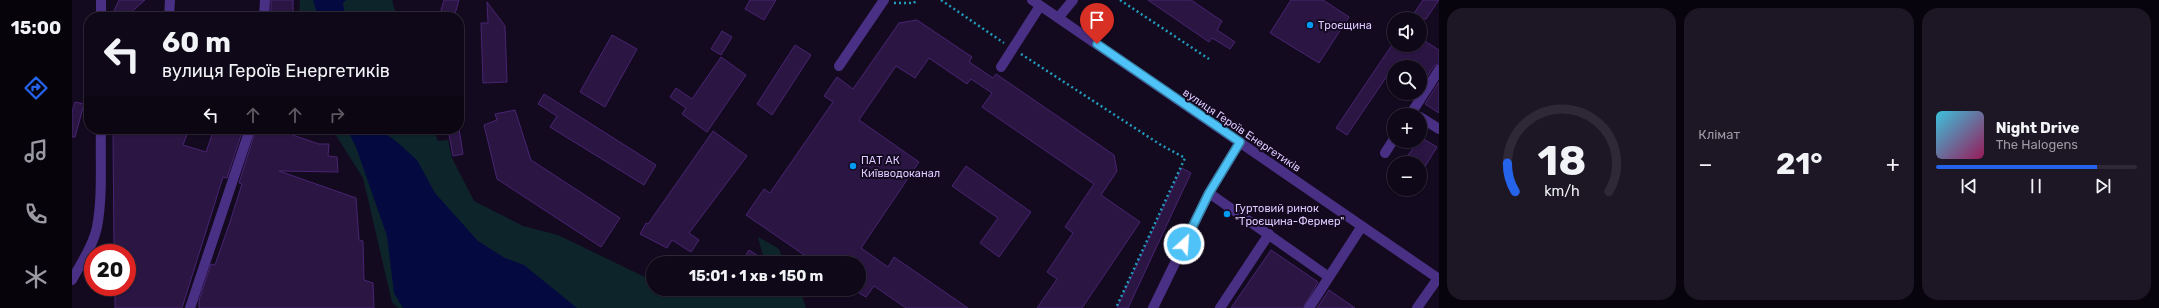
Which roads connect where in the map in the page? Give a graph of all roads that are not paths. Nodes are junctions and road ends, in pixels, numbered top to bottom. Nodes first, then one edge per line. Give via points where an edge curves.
1 (101, 0) edge
2 (170, 0) edge
3 (265, 0) edge
4 (1073, 0) edge
5 (883, 1) edge
6 (1036, 3) edge
7 (101, 12) edge
8 (169, 12) edge
9 (264, 12) edge
10 (1058, 18) junction
11 (838, 66) dead end
12 (1001, 67) dead end
13 (1439, 70) edge
14 (1419, 108) edge
15 (1427, 122) edge
16 (1439, 129) edge
17 (100, 134) edge
18 (248, 134) edge
19 (1240, 142) junction
20 (1388, 148) edge
21 (1385, 153) dead end
22 (1209, 193) junction
23 (1362, 226) junction
24 (1269, 234) junction
25 (1329, 276) junction
26 (1438, 278) edge
27 (72, 280) edge
28 (190, 308) edge
29 (1152, 308) edge
30 (1220, 308) edge
31 (1310, 308) edge
32 (1417, 308) edge

1 - 7 street
2 - 8 street
3 - 9 street
4 - 10 street
5 - 11 street
6 - 10 street, вулиця Героїв Енергетиків
6 - 12 street
10 - 19 street, вулиця Героїв Енергетиків
13 - 14 street
15 - 16 street
17 - 27 street via 100,202 97,228
18 - 28 street
19 - 22 street
19 - 23 street, вулиця Героїв Енергетиків
20 - 21 street
22 - 24 street
22 - 29 street
23 - 25 street
23 - 26 street, вулиця Героїв Енергетиків
24 - 25 street
24 - 30 street
25 - 31 street
26 - 32 street

